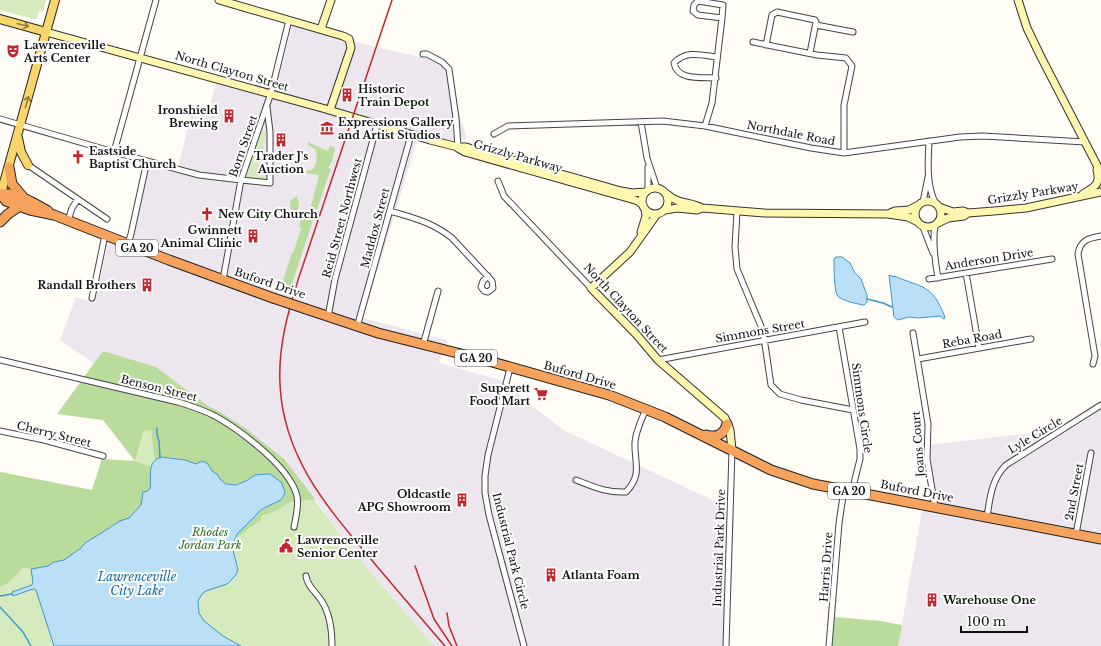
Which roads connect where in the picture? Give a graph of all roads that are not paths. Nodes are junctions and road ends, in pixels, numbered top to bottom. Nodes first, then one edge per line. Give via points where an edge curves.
1 (55, 0) edge
2 (156, 0) edge
3 (219, 0) edge
4 (331, 0) edge
5 (1018, 0) edge
6 (722, 18) junction
7 (0, 19) edge
8 (288, 20) junction
9 (816, 25) junction
10 (321, 29) junction
11 (46, 32) junction
12 (853, 32) dead end
13 (753, 42) dead end
14 (766, 45) junction
15 (810, 53) junction
16 (423, 54) dead end
17 (140, 57) junction
18 (717, 57) junction
19 (716, 78) junction
20 (271, 93) junction
21 (266, 107) junction
22 (330, 110) junction
23 (0, 119) edge
24 (641, 122) junction
25 (20, 124) junction
26 (378, 125) junction
27 (705, 126) junction
28 (494, 134) dead end
29 (17, 135) junction
30 (411, 135) junction
31 (929, 141) junction
32 (1085, 142) junction
33 (458, 147) junction
34 (114, 152) junction
35 (844, 153) junction
36 (647, 158) junction
37 (147, 161) junction
38 (1096, 164) junction
39 (9, 165) junction
40 (28, 165) junction
41 (1101, 173) edge
42 (928, 174) junction
43 (240, 180) junction
44 (498, 181) dead end
45 (656, 188) junction
46 (647, 191) junction
47 (1101, 192) edge
48 (667, 194) junction
49 (0, 195) edge
50 (1080, 197) junction
51 (78, 199) junction
52 (22, 202) junction
53 (921, 203) junction
54 (937, 205) junction
55 (644, 207) junction
56 (702, 208) junction
57 (665, 210) junction
58 (390, 211) junction
59 (737, 212) junction
60 (968, 213) junction
61 (657, 214) junction
62 (888, 214) junction
63 (107, 219) dead end
64 (68, 221) junction
65 (916, 221) junction
66 (0, 222) edge
67 (937, 224) junction
68 (923, 227) junction
69 (105, 235) junction
70 (640, 236) junction
71 (1101, 236) edge
72 (128, 244) junction
73 (934, 256) junction
74 (1052, 259) dead end
75 (966, 273) junction
76 (488, 276) dead end
77 (938, 278) junction
78 (930, 279) dead end
79 (222, 280) junction
80 (591, 288) junction
81 (438, 291) dead end
82 (92, 298) dead end
83 (328, 317) junction
84 (865, 322) dead end
85 (357, 327) junction
86 (839, 327) junction
87 (913, 333) dead end
88 (1031, 339) dead end
89 (764, 340) junction
90 (423, 345) junction
91 (979, 348) junction
92 (918, 359) junction
93 (0, 360) edge
94 (658, 360) junction
95 (1093, 364) dead end
96 (510, 368) junction
97 (1101, 405) edge
98 (646, 409) junction
99 (853, 410) junction
100 (727, 424) junction
101 (0, 431) edge
102 (699, 434) junction
103 (732, 450) junction
104 (1091, 453) dead end
105 (102, 456) dead end
106 (576, 480) dead end
107 (848, 490) junction
108 (935, 507) junction
109 (987, 517) junction
110 (294, 526) dead end
111 (1076, 534) junction
112 (1101, 539) edge
113 (306, 576) dead end
114 (332, 646) edge
115 (524, 646) edge
116 (726, 646) edge
117 (829, 646) edge

1 - 11 main road
2 - 17 street
3 - 8 street
4 - 10 street
5 - 32 street via 1027,28
6 - 6 street via 723,5 698,1 694,4 692,11 698,15
6 - 18 street
7 -> 11 main road, North Clayton Street
8 - 10 street
8 - 20 street, Born Street
9 - 12 street
9 - 14 street via 815,20 774,12
9 - 15 street
10 - 22 street via 346,37 351,42
11 - 17 street, North Clayton Street
25 -> 11 main road
13 - 14 street
14 - 15 street
15 - 35 street via 846,58 852,66 844,105
16 - 33 street via 442,62 449,69
17 - 20 street, North Clayton Street
17 - 34 street
18 - 19 street
18 - 19 street via 685,54 674,63 675,69 681,75
19 - 27 street
20 - 21 street, Born Street
20 - 22 street, North Clayton Street
21 - 43 street, Born Street
21 - 43 street via 270,132 270,183
22 - 26 street, North Clayton Street
23 - 25 street
24 - 27 street, Northdale Road via 663,121
24 - 28 street, Northdale Road via 508,126
24 - 36 street
25 - 29 main road
25 - 34 street
26 - 30 street, North Clayton Street
26 - 83 street, Reid Street Northwest via 335,279
27 - 35 street, Northdale Road
29 - 39 main road
29 - 40 main road via 21,152
30 - 33 street, North Clayton Street
30 - 58 street, Maddox Street
31 - 32 street, Northdale Road via 983,136
31 - 35 street, Northdale Road
31 - 42 street
32 - 38 street
33 - 46 street, Grizzly Parkway via 466,147 621,191
33 - 55 street, Grizzly Parkway via 465,152 638,201
34 - 37 street
36 - 45 street
36 - 46 street
37 - 43 street via 199,175
37 - 72 street
38 - 41 street
38 - 50 street via 1097,184
39 - 40 main road via 16,160
39 - 49 main road
39 - 52 highway via 12,184
40 - 51 street
42 - 53 street
42 - 54 street via 932,196
43 - 79 street, Born Street
44 - 80 street, North Clayton Street via 504,196
45 - 46 street
45 - 48 street
46 - 55 street via 642,200
47 - 50 street, Grizzly Parkway
48 - 56 street via 673,200
48 - 57 street via 669,203
49 - 52 highway, Buford Drive / GA 20 via 8,192
50 - 60 street, Grizzly Parkway via 1019,209
51 - 63 street
51 - 64 street
52 - 64 highway, Buford Drive / GA 20 via 33,202
52 - 66 highway
53 - 54 street via 932,202
53 - 62 street via 909,210
53 - 65 street via 915,212
54 - 60 street, Grizzly Parkway via 952,211
54 - 67 street via 941,215
55 - 61 street via 650,213
55 - 70 street via 646,216
56 - 57 street
56 - 59 street
57 - 61 street
58 - 76 street via 427,222 440,229
58 - 85 street, Maddox Street
59 - 62 street
59 - 89 street via 735,247 738,268 757,314
60 - 67 street, Grizzly Parkway
61 - 70 street
62 - 65 street
64 - 69 highway, Buford Drive / GA 20
65 - 68 street
67 - 68 street
67 - 73 street via 934,233
68 - 73 street
69 - 72 highway, Buford Drive / GA 20
69 - 82 street
70 - 80 street via 630,252
71 - 95 street via 1084,241 1078,254 1096,356
72 - 79 highway, Buford Drive / GA 20
73 - 77 street
74 - 75 street, Anderson Drive
75 - 77 street, Anderson Drive
75 - 91 street
77 - 78 street, Anderson Drive
79 - 83 highway, Buford Drive / GA 20, bridge
80 - 94 street, North Clayton Street
81 - 90 street
83 - 85 highway, Buford Drive / GA 20
84 - 86 street, Simmons Street
85 - 90 highway, Buford Drive / GA 20
86 - 89 street, Simmons Street
86 - 99 street, Simmons Circle
87 - 92 street, Joans Court
88 - 91 street, Reba Road
89 - 94 street, Simmons Street
89 - 99 street via 770,385 780,394
90 - 96 highway, Buford Drive / GA 20
91 - 92 street, Reba Road
92 - 108 street, Joans Court via 928,424 927,459
93 - 110 street, Benson Street via 178,402 216,417 257,446 274,461 291,483 298,504
94 - 100 street, North Clayton Street via 725,418
96 - 98 highway, Buford Drive / GA 20 via 598,391
96 - 115 street, Industrial Park Circle via 488,455 485,493
97 - 109 street, Lyle Circle via 1006,465 994,481
98 - 102 highway, Buford Drive / GA 20
98 - 106 street via 636,441 637,475 633,485 626,492 614,493
99 - 107 street, Simmons Circle via 860,459
100 - 102 highway via 726,430 720,435 713,437
100 - 103 street, North Clayton Street
101 - 105 street, Cherry Street
102 - 103 highway, Buford Drive / GA 20
103 - 107 highway, Buford Drive / GA 20 via 771,470 813,484
103 - 116 street, Industrial Park Drive
104 - 111 street, 2nd Street
107 - 108 highway, Buford Drive / GA 20
107 - 117 street, Harris Drive via 839,522
108 - 109 highway, Buford Drive / GA 20
109 - 111 highway, Buford Drive / GA 20
111 - 112 highway, Buford Drive / GA 20
113 - 114 street via 327,612 332,632

